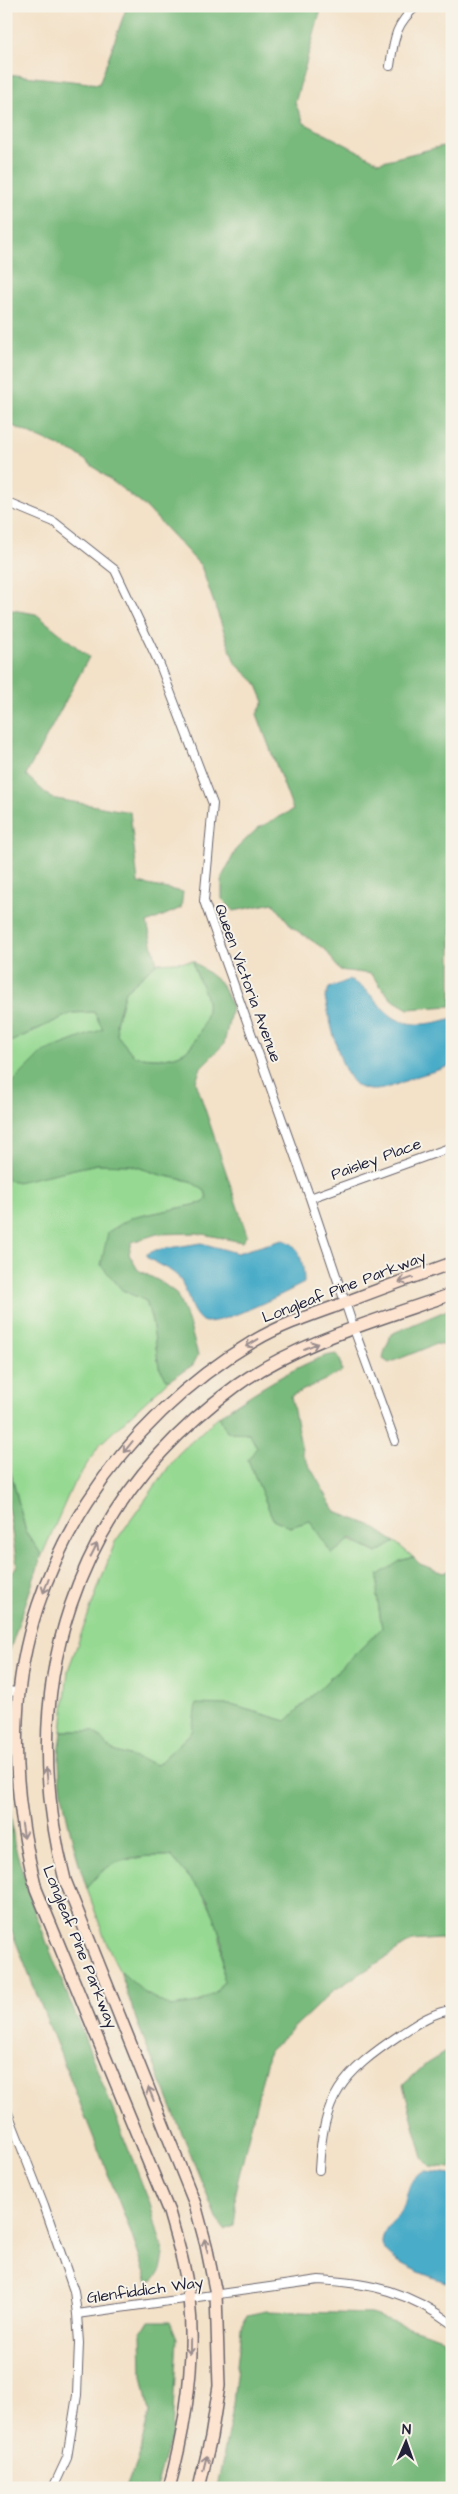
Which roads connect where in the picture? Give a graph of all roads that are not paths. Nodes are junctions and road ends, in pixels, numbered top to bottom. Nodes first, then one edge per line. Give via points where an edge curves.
1 (417, 6) edge
2 (390, 66) dead end
3 (6, 502) edge
4 (452, 1147) edge
5 (310, 1198) junction
6 (452, 1263) edge
7 (452, 1294) edge
8 (345, 1302) junction
9 (354, 1329) junction
10 (395, 1441) dead end
11 (6, 1691) edge
12 (19, 1692) junction
13 (452, 2010) edge
14 (6, 2108) edge
15 (318, 2170) dead end
16 (216, 2294) junction
17 (189, 2298) junction
18 (78, 2314) junction
19 (452, 2324) edge
20 (53, 2488) edge
21 (169, 2488) edge
22 (199, 2488) edge

1 - 2 street via 404,17 395,34
3 - 5 street, Queen Victoria Avenue via 54,522 115,570 160,666 213,804 204,901
4 - 5 street, Paisley Place
5 - 8 street, Queen Victoria Avenue
6 -> 8 main road, Longleaf Pine Parkway
7 - 9 main road, Longleaf Pine Parkway
8 - 9 street, Queen Victoria Avenue
8 -> 12 main road, Longleaf Pine Parkway via 282,1326 227,1358 170,1402 132,1442 105,1475 58,1556 27,1646
9 - 10 street, Queen Victoria Avenue
16 -> 9 main road, Longleaf Pine Parkway via 195,2204 65,1880 55,1842 46,1768 49,1696 56,1653 85,1568 101,1536 155,1461 190,1424 237,1385 295,1353
11 - 12 street
12 -> 17 main road, Longleaf Pine Parkway via 16,1769 26,1848 36,1889 169,2212
13 - 15 street via 422,2020 364,2059 346,2078 326,2115
14 - 18 street via 44,2205 74,2291
16 - 17 street, Glenfiddich Way
16 - 19 street, Glenfiddich Way via 319,2280 357,2282 431,2308
22 -> 16 main road, Longleaf Pine Parkway via 219,2386
17 - 18 street, Glenfiddich Way
17 -> 21 main road, Longleaf Pine Parkway via 186,2421
18 - 20 street via 77,2395 67,2458

